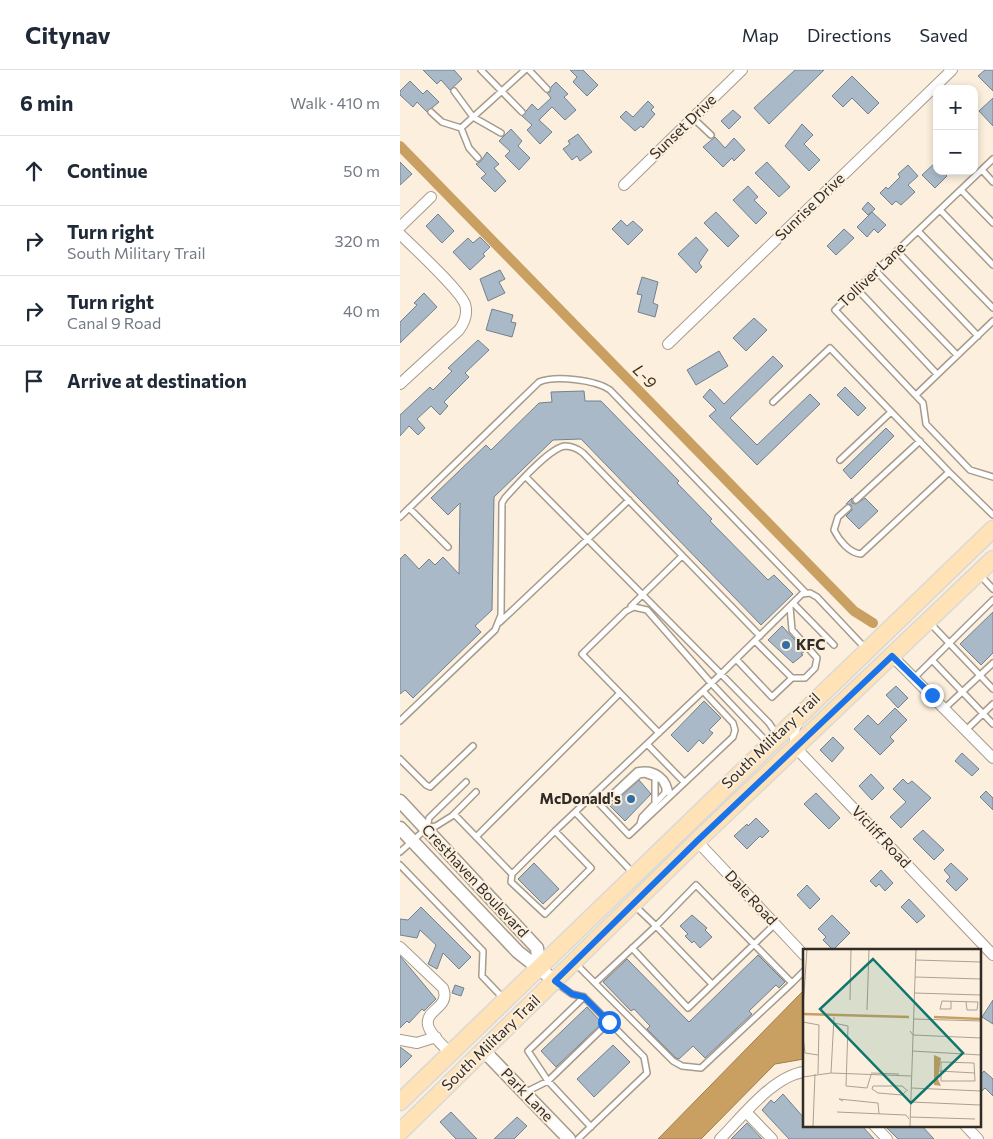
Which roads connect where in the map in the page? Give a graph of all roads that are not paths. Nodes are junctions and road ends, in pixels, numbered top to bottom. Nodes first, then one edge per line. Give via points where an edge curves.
1 (481, 70) edge
2 (527, 70) edge
3 (742, 70) edge
4 (951, 70) edge
5 (547, 89) dead end
6 (454, 91) dead end
7 (502, 92) junction
8 (431, 112) dead end
9 (522, 112) dead end
10 (474, 117) junction
11 (693, 117) junction
12 (461, 128) junction
13 (501, 133) dead end
14 (711, 136) dead end
15 (478, 158) dead end
16 (993, 160) edge
17 (982, 170) junction
18 (993, 182) edge
19 (624, 185) dead end
20 (961, 190) junction
21 (431, 197) dead end
22 (940, 210) junction
23 (993, 224) edge
24 (400, 227) edge
25 (918, 231) junction
26 (400, 234) edge
27 (897, 251) junction
28 (993, 265) edge
29 (876, 271) junction
30 (857, 290) junction
31 (993, 308) edge
32 (993, 321) edge
33 (978, 336) junction
34 (668, 344) dead end
35 (957, 355) junction
36 (937, 374) junction
37 (400, 384) edge
38 (916, 395) junction
39 (773, 402) dead end
40 (891, 412) junction
41 (920, 441) junction
42 (840, 460) dead end
43 (949, 472) junction
44 (526, 477) junction
45 (993, 477) edge
46 (628, 500) junction
47 (856, 500) dead end
48 (409, 508) junction
49 (848, 508) dead end
50 (993, 515) edge
51 (400, 517) edge
52 (989, 533) edge
53 (588, 539) junction
54 (448, 547) dead end
55 (682, 556) junction
56 (993, 559) edge
57 (978, 573) junction
58 (947, 574) junction
59 (993, 589) edge
60 (806, 593) junction
61 (643, 595) junction
62 (993, 600) edge
63 (791, 605) junction
64 (629, 608) junction
65 (933, 617) junction
66 (499, 623) junction
67 (760, 636) junction
68 (755, 640) junction
69 (949, 643) junction
70 (834, 644) dead end
71 (868, 650) junction
72 (892, 656) junction
73 (736, 660) junction
74 (932, 660) junction
75 (993, 663) edge
76 (721, 674) junction
77 (980, 675) junction
78 (792, 678) junction
79 (914, 678) junction
80 (711, 683) junction
81 (993, 689) edge
82 (703, 691) junction
83 (962, 692) junction
84 (620, 693) junction
85 (993, 704) edge
86 (945, 708) junction
87 (804, 709) junction
88 (983, 714) junction
89 (400, 721) edge
90 (993, 724) edge
91 (966, 730) junction
92 (659, 733) junction
93 (773, 739) junction
94 (647, 744) junction
95 (473, 746) dead end
96 (796, 748) junction
97 (993, 758) edge
98 (400, 759) edge
99 (775, 767) junction
100 (655, 778) junction
101 (466, 782) dead end
102 (684, 782) junction
103 (476, 792) dead end
104 (592, 796) junction
105 (670, 796) junction
106 (608, 799) junction
107 (400, 801) edge
108 (654, 804) junction
109 (601, 806) junction
110 (575, 812) junction
111 (454, 814) junction
112 (640, 824) junction
113 (400, 828) edge
114 (426, 828) junction
115 (555, 831) junction
116 (476, 837) junction
117 (412, 841) junction
118 (697, 841) junction
119 (400, 852) edge
120 (400, 865) edge
121 (512, 874) junction
122 (634, 874) junction
123 (633, 904) junction
124 (775, 924) junction
125 (656, 926) junction
126 (755, 944) junction
127 (400, 947) edge
128 (632, 948) junction
129 (803, 954) edge
130 (993, 956) edge
131 (574, 962) junction
132 (539, 967) junction
133 (803, 972) edge
134 (555, 981) junction
135 (595, 983) junction
136 (792, 983) junction
137 (712, 984) junction
138 (584, 997) junction
139 (505, 1000) junction
140 (609, 1022) junction
141 (436, 1037) junction
142 (400, 1040) edge
143 (484, 1051) junction
144 (450, 1053) junction
145 (803, 1072) edge
146 (548, 1081) junction
147 (524, 1093) junction
148 (400, 1102) edge
149 (746, 1113) junction
150 (876, 1126) edge
151 (966, 1126) edge
152 (591, 1127) junction
153 (400, 1132) edge
154 (406, 1139) edge
155 (569, 1139) edge
156 (578, 1139) edge
157 (720, 1139) edge
158 (772, 1139) edge
159 (887, 1139) edge
160 (978, 1139) edge

1 - 7 lane
2 - 5 lane
2 - 7 lane
3 - 11 street, Sunset Drive
4 - 34 street, Sunrise Drive
6 - 10 lane
7 - 9 lane
7 - 10 lane
8 - 12 lane via 442,122
10 - 12 lane
10 - 13 lane
11 - 14 lane
11 - 19 street, Sunset Drive
12 - 15 lane via 469,148
16 - 17 lane, Tolliver Lane
17 - 18 lane
17 - 20 lane, Tolliver Lane
20 - 22 lane, Tolliver Lane
20 - 23 lane
21 - 24 street
22 - 25 lane, Tolliver Lane
22 - 28 lane
25 - 27 lane, Tolliver Lane
25 - 31 lane
26 - 37 street via 460,296 466,310 459,330
27 - 29 lane, Tolliver Lane
27 - 33 lane
29 - 30 lane, Tolliver Lane
29 - 35 lane
30 - 36 lane
30 - 38 lane, Tolliver Lane via 835,310
32 - 33 lane
33 - 35 lane
35 - 36 lane
36 - 38 lane
38 - 45 lane via 923,403 926,424 970,470
39 - 40 lane via 830,348
40 - 41 lane
40 - 42 lane
41 - 43 lane
41 - 47 lane
43 - 49 lane via 860,554 849,549 834,530 838,517
43 - 50 lane
44 - 46 lane via 552,452 571,446 583,453
44 - 53 lane
44 - 66 lane via 505,498 501,509
46 - 53 lane
46 - 55 lane
48 - 51 lane
48 - 54 lane
48 - 60 lane via 540,382 551,379 596,382 610,390
52 - 57 main road via 978,552
52 - 58 main road, South Military Trail
53 - 61 lane
53 - 66 lane
55 - 61 lane
55 - 67 lane
56 - 57 main road, South Military Trail
57 - 59 lane
57 - 65 main road, South Military Trail
58 - 65 main road via 948,594
58 - 71 main road, South Military Trail
60 - 63 lane
60 - 71 lane via 817,597
61 - 64 lane
61 - 76 lane
62 - 69 lane
63 - 67 lane
63 - 70 lane
63 - 78 lane via 792,630 816,655 817,662 805,678
64 - 80 lane via 638,606 647,610
64 - 84 lane via 582,654
65 - 69 lane
65 - 72 main road, South Military Trail
66 - 89 lane
67 - 68 lane
68 - 73 lane
68 - 78 lane
69 - 74 lane
69 - 77 lane
71 - 87 main road, South Military Trail
72 - 79 street
72 - 96 main road, South Military Trail
73 - 76 lane
73 - 78 lane via 772,697
74 - 79 lane
74 - 83 lane
75 - 77 lane
76 - 80 lane
76 - 93 lane via 769,723
77 - 81 lane
77 - 83 lane
79 - 86 street
80 - 82 lane
80 - 93 lane
82 - 92 lane
82 - 102 lane via 735,726 733,737
83 - 86 lane
83 - 88 lane
84 - 92 lane
84 - 116 lane
85 - 88 lane
86 - 91 street
87 - 93 main road, South Military Trail
87 - 96 street via 794,730
88 - 90 lane
88 - 91 lane
91 - 97 street
92 - 94 lane
93 - 99 main road
93 - 122 main road, South Military Trail
94 - 102 lane
94 - 104 lane
95 - 98 lane via 430,787
96 - 99 main road, South Military Trail
96 - 130 street, Vicliff Road
99 - 118 main road, South Military Trail
100 - 106 lane via 639,775
100 - 108 lane
100 - 108 lane via 661,780 665,788 663,796
101 - 114 lane via 428,818
102 - 105 lane
103 - 111 lane
104 - 109 lane
104 - 110 lane
105 - 106 lane via 670,787 663,777 643,769
105 - 112 lane
106 - 109 lane
107 - 114 street, Cresthaven Boulevard
108 - 112 lane
109 - 112 lane via 630,835
110 - 115 lane
110 - 122 lane
111 - 114 lane via 436,826
111 - 116 lane
113 - 117 street, Cresthaven Boulevard
114 - 117 lane
114 - 132 street, Cresthaven Boulevard via 537,948
115 - 121 lane
115 - 121 lane via 591,868 545,914 511,882
116 - 121 lane
117 - 119 lane
117 - 132 street, Cresthaven Boulevard via 518,952
118 - 123 main road, South Military Trail
118 - 124 street, Dale Road
120 - 139 lane via 483,950 482,976
122 - 132 main road, South Military Trail
123 - 125 lane
123 - 131 main road, South Military Trail
124 - 126 lane
124 - 129 street, Dale Road
125 - 126 lane via 696,885
125 - 128 lane
125 - 137 lane
126 - 136 lane
126 - 137 lane
127 - 141 street via 446,994 427,1024
128 - 135 lane
128 - 137 lane via 688,1008
131 - 134 main road, South Military Trail
131 - 135 lane
132 - 134 street, Cresthaven Boulevard
132 - 139 main road, South Military Trail
133 - 136 lane
134 - 138 lane via 572,994
134 - 143 main road, South Military Trail
135 - 136 lane via 673,1061 682,1066 701,1068
138 - 140 lane
138 - 146 lane via 528,1051
139 - 144 main road, South Military Trail
140 - 146 lane
140 - 152 lane via 644,1057 647,1073
141 - 142 street via 417,1043
141 - 144 street
143 - 147 street, Park Lane
143 - 153 main road, South Military Trail
144 - 148 main road, South Military Trail
145 - 149 street via 777,1083
146 - 147 lane
146 - 152 lane
147 - 155 street, Park Lane
149 - 157 street
149 - 158 street
150 - 159 street
151 - 160 street
152 - 156 lane
153 - 154 street

